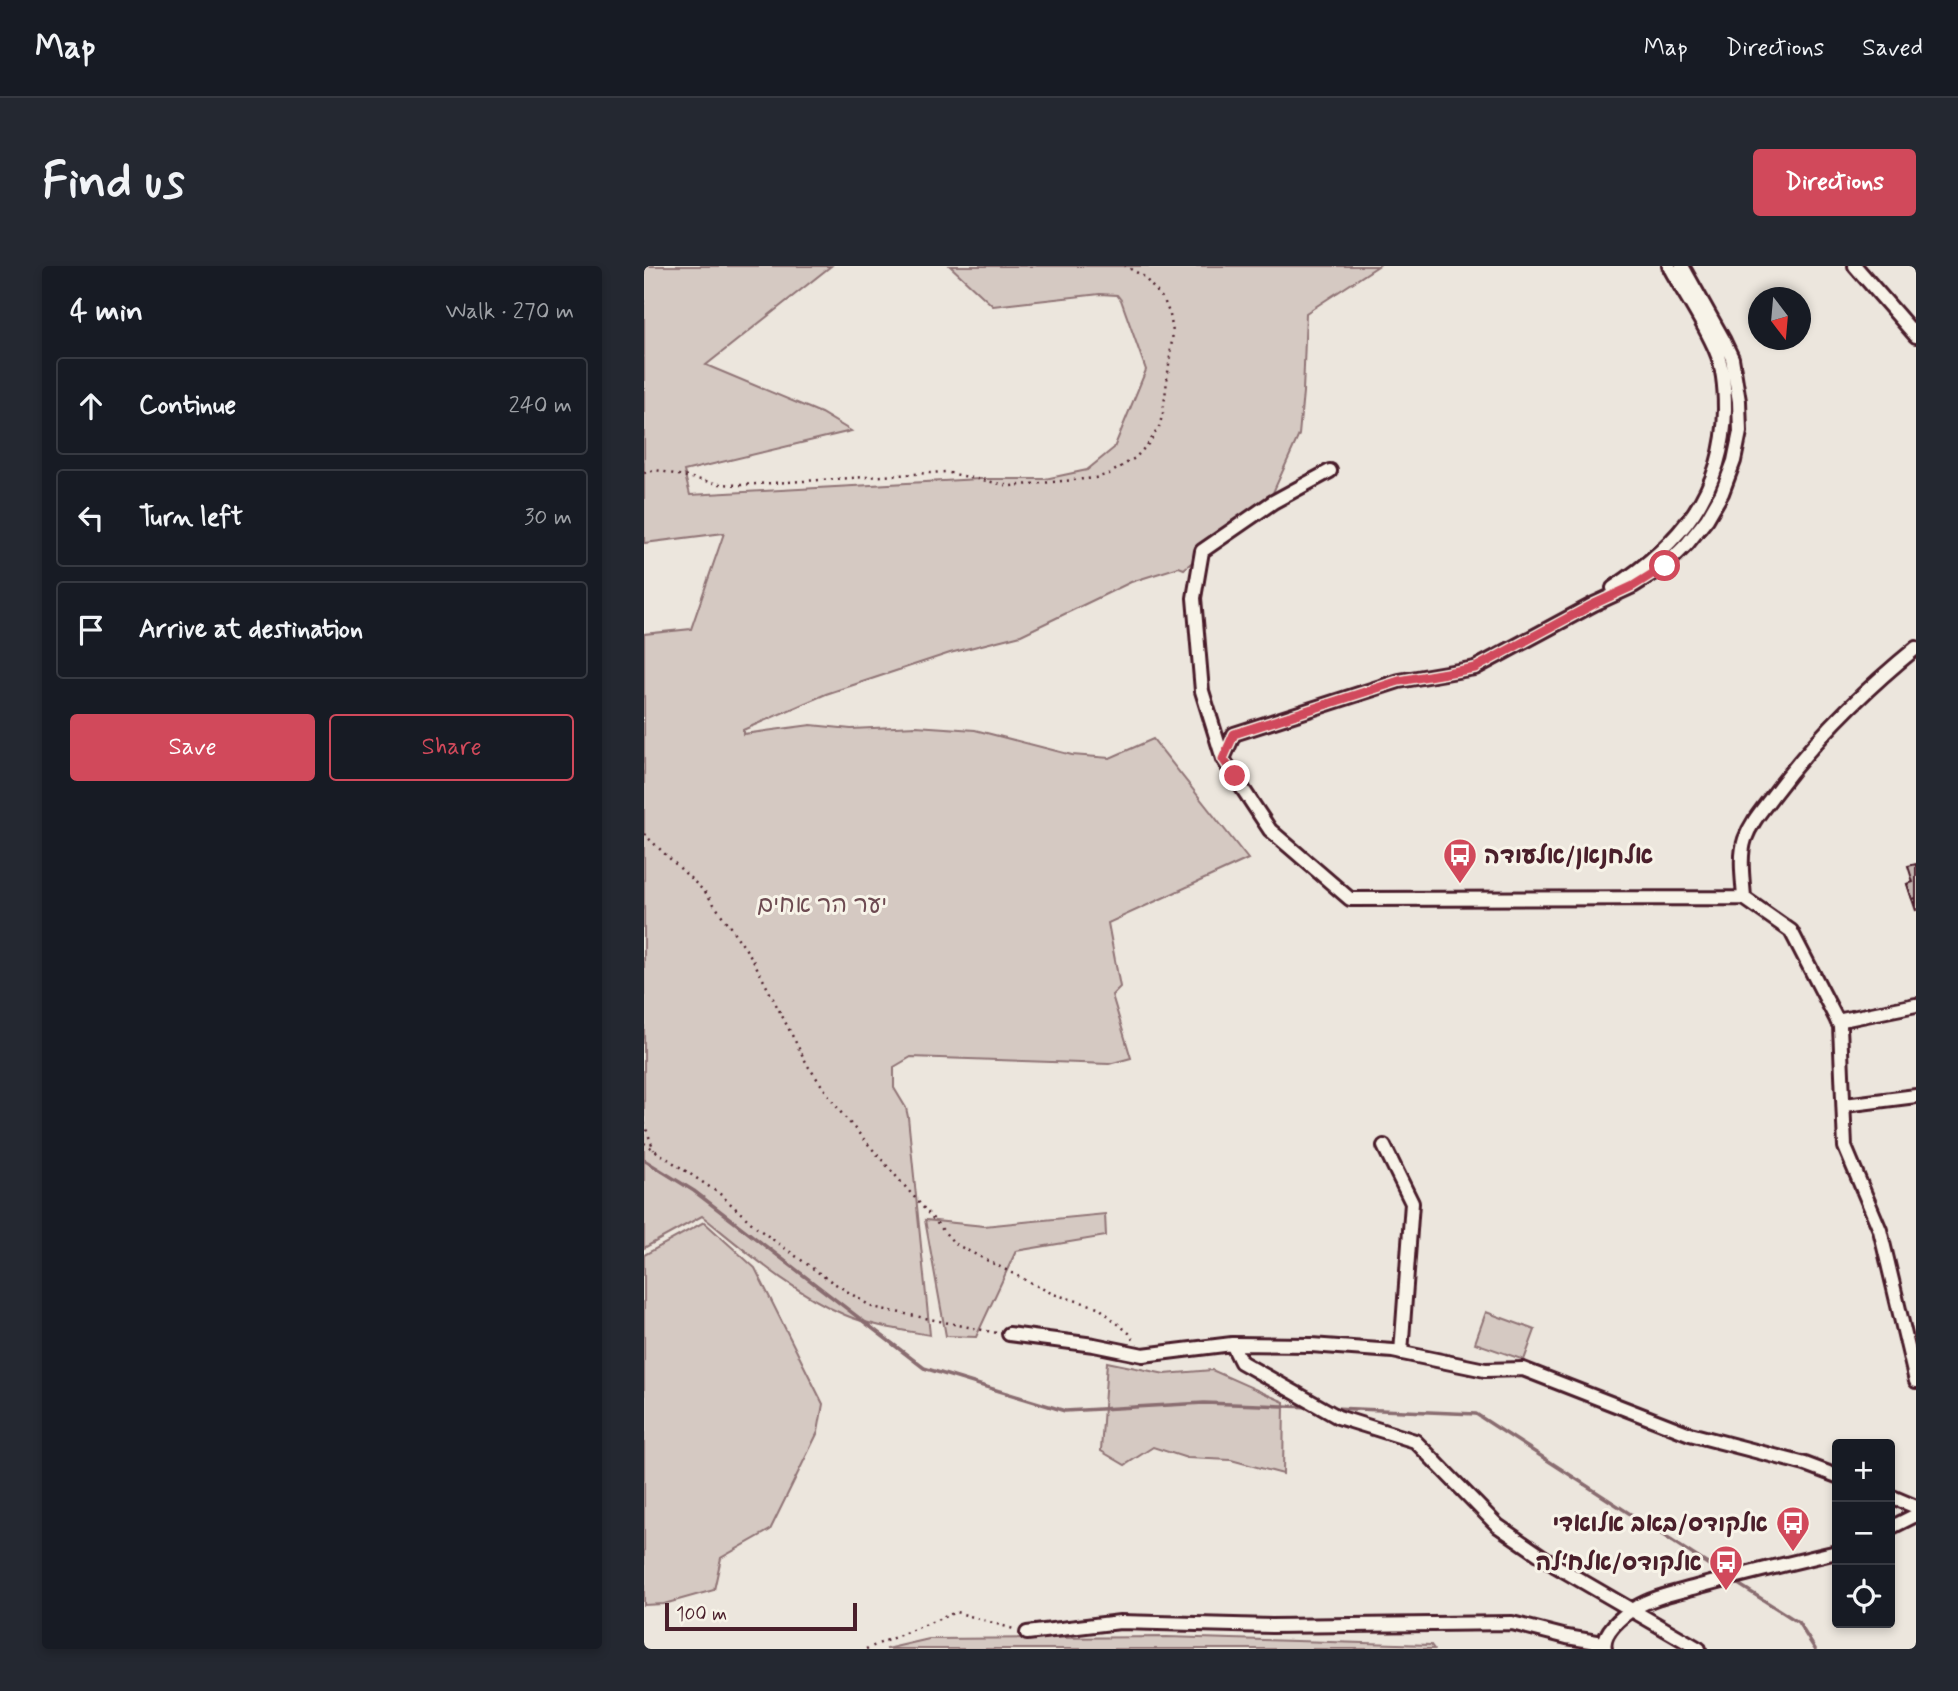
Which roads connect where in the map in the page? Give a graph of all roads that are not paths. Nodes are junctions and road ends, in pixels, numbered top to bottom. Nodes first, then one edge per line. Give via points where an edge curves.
1 (1670, 266) edge
2 (1682, 266) edge
3 (1855, 266) edge
4 (1916, 336) edge
5 (1330, 471) dead end
6 (1594, 604) junction
7 (1916, 648) edge
8 (1223, 759) junction
9 (1744, 898) junction
10 (1916, 1004) edge
11 (1837, 1021) junction
12 (1916, 1096) edge
13 (1845, 1105) junction
14 (1384, 1146) dead end
15 (1009, 1334) road end
16 (1231, 1344) junction
17 (1401, 1353) junction
18 (1916, 1381) edge
19 (1832, 1474) edge
20 (1895, 1498) edge
21 (1916, 1507) edge
22 (1916, 1515) edge
23 (1895, 1526) edge
24 (1832, 1553) edge
25 (1633, 1609) junction
26 (1027, 1633) road end
27 (1604, 1646) edge
28 (1699, 1649) edge

1 - 6 street via 1722,370 1720,456 1712,482 1692,517 1664,550
2 - 6 street via 1732,358 1740,432 1734,461 1722,493 1687,544 1665,566
3 - 4 street
5 - 8 street via 1273,502 1202,551 1194,598 1202,691
6 - 8 street via 1475,668 1399,681 1234,734
7 - 9 street via 1835,721 1752,824 1744,842
8 - 9 street via 1270,830 1350,899
9 - 11 street via 1791,931
10 - 11 street
11 - 13 street
12 - 13 street
13 - 18 street via 1845,1147 1880,1230
14 - 17 street via 1412,1203
15 - 16 street via 1143,1354
16 - 17 street
16 - 25 street via 1241,1362 1338,1418 1415,1441 1498,1526 1556,1566
17 - 19 street via 1485,1370 1523,1369 1690,1434
20 - 21 street
22 - 23 street
24 - 25 street via 1651,1600
25 - 27 street via 1610,1629
25 - 28 street
26 - 27 street via 1120,1622 1272,1626 1512,1623

